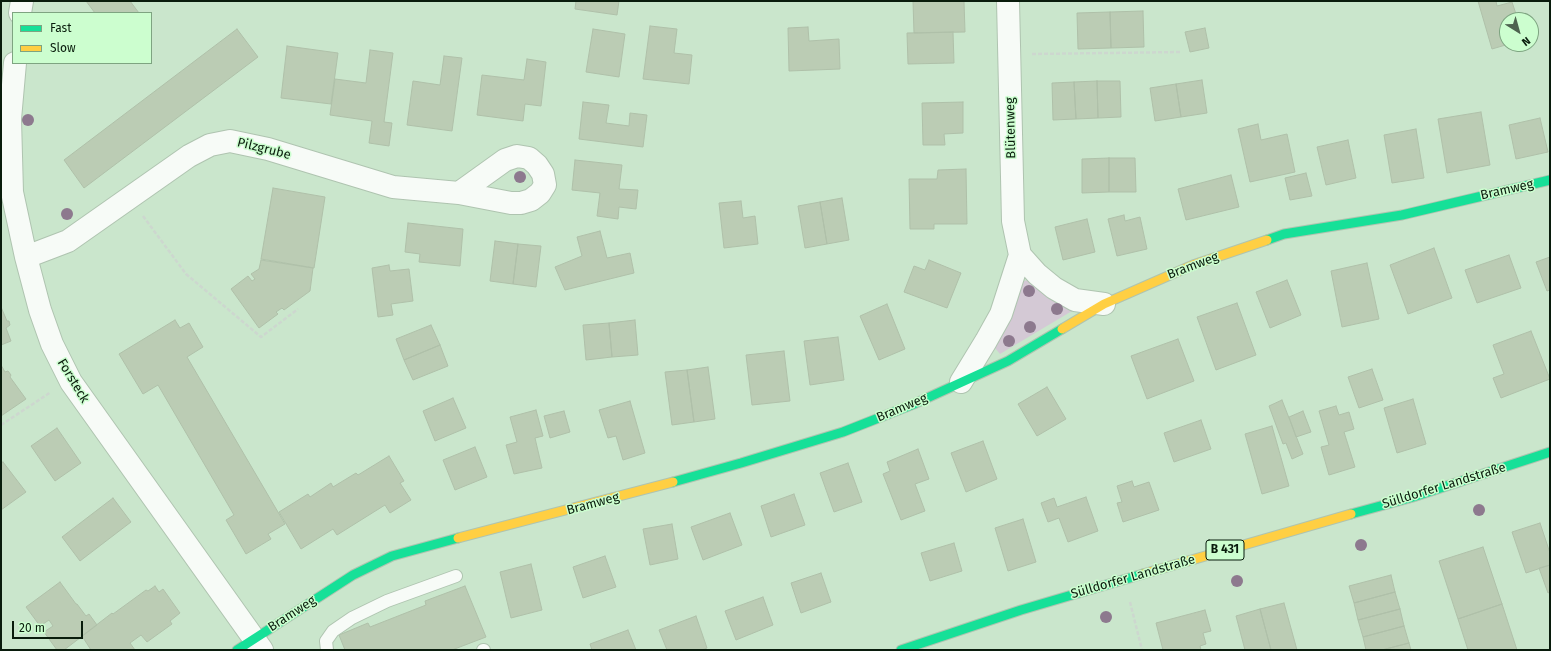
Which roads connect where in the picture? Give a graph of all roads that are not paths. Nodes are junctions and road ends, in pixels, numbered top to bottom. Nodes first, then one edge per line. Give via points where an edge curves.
1 (22, 1) edge
2 (1008, 1) edge
3 (20, 12) edge
4 (15, 64) edge
5 (1550, 180) edge
6 (6, 191) edge
7 (459, 192) dead end
8 (1020, 255) junction
9 (26, 257) junction
10 (1104, 304) junction
11 (961, 382) junction
12 (1550, 452) edge
13 (456, 576) dead end
14 (251, 646) edge
15 (327, 650) edge
16 (901, 650) edge

1 - 3 street
2 - 8 street, Blütenweg via 1013,221
4 - 6 street, Forsteck
5 - 10 street, Bramweg via 1402,215 1284,234 1193,265
6 - 9 street, Forsteck
7 - 9 street, Pilzgrube via 393,187 268,149 230,141 210,145 189,156 68,241
8 - 10 street via 1054,288 1075,300
8 - 11 street, Blütenweg via 1001,314
9 - 14 street, Forsteck via 52,344 71,382
10 - 11 street, Bramweg via 1008,361
11 - 14 street, Bramweg via 914,404 836,434 592,504 392,556 353,575
12 - 16 street, Sülldorfer Landstraße / B 431 via 1413,497 1021,610
13 - 15 lane via 387,601 352,618 333,630 326,641

